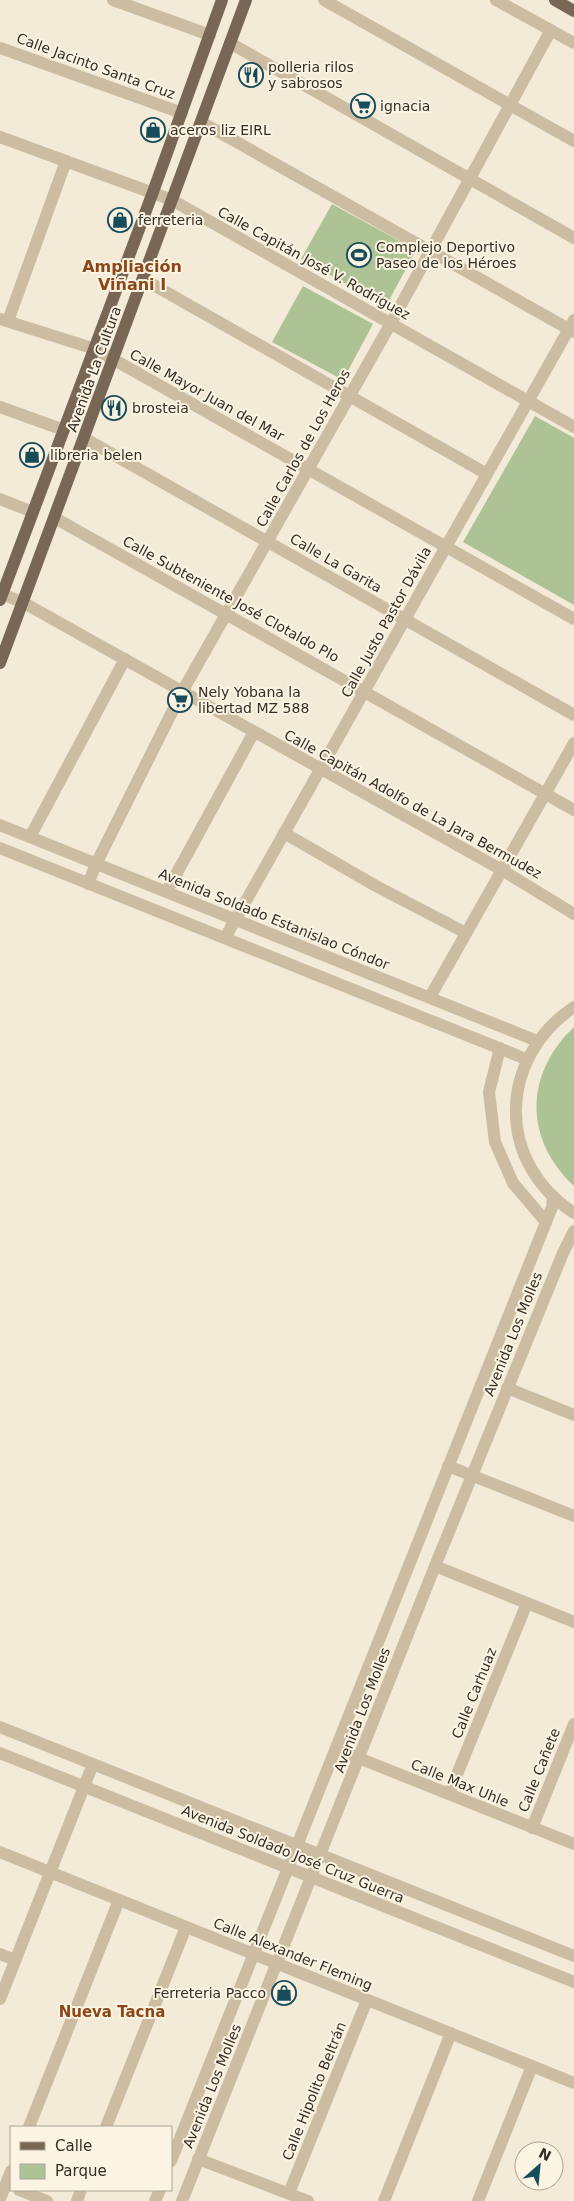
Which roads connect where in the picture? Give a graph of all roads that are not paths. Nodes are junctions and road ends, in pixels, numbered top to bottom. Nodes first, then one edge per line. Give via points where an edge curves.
1 (114, 0) edge
2 (222, 0) edge
3 (246, 0) edge
4 (324, 0) edge
5 (496, 0) edge
6 (554, 0) edge
7 (574, 11) edge
8 (551, 30) junction
9 (210, 35) junction
10 (230, 43) junction
11 (574, 43) edge
12 (0, 48) edge
13 (510, 105) junction
14 (182, 113) junction
15 (201, 122) junction
16 (0, 137) edge
17 (574, 141) edge
18 (66, 161) junction
19 (470, 179) junction
20 (153, 192) junction
21 (172, 200) junction
22 (574, 238) edge
23 (430, 251) junction
24 (143, 279) junction
25 (4, 320) edge
26 (391, 323) junction
27 (572, 327) edge
28 (95, 349) junction
29 (113, 359) junction
30 (350, 396) junction
31 (528, 401) junction
32 (0, 407) edge
33 (574, 427) edge
34 (64, 430) junction
35 (84, 438) junction
36 (308, 469) junction
37 (487, 474) junction
38 (0, 499) edge
39 (33, 512) junction
40 (55, 518) junction
41 (267, 541) junction
42 (446, 547) junction
43 (1, 596) edge
44 (24, 603) junction
45 (226, 614) junction
46 (405, 619) junction
47 (574, 619) edge
48 (125, 659) junction
49 (0, 664) edge
50 (182, 692) junction
51 (364, 692) junction
52 (574, 714) edge
53 (254, 732) junction
54 (574, 743) edge
55 (320, 769) junction
56 (545, 794) junction
57 (574, 810) edge
58 (0, 825) edge
59 (284, 833) junction
60 (30, 837) junction
61 (0, 848) edge
62 (96, 864) junction
63 (502, 870) junction
64 (88, 884) junction
65 (166, 892) junction
66 (574, 914) edge
67 (235, 919) junction
68 (466, 933) junction
69 (225, 938) junction
70 (430, 997) junction
71 (574, 1007) edge
72 (537, 1040) junction
73 (500, 1048) junction
74 (526, 1059) junction
75 (520, 1143) junction
76 (499, 1153) junction
77 (553, 1197) junction
78 (574, 1213) edge
79 (546, 1222) junction
80 (573, 1235) edge
81 (507, 1388) junction
82 (574, 1415) edge
83 (448, 1466) junction
84 (471, 1475) junction
85 (574, 1516) edge
86 (435, 1566) junction
87 (526, 1603) junction
88 (574, 1622) edge
89 (574, 1724) edge
90 (0, 1727) edge
91 (336, 1749) junction
92 (0, 1753) edge
93 (360, 1758) junction
94 (93, 1764) junction
95 (84, 1786) junction
96 (449, 1794) junction
97 (532, 1828) junction
98 (574, 1844) edge
99 (297, 1846) junction
100 (0, 1852) edge
101 (320, 1855) junction
102 (288, 1868) junction
103 (50, 1872) junction
104 (311, 1877) junction
105 (119, 1900) junction
106 (186, 1927) junction
107 (0, 1954) edge
108 (254, 1954) junction
109 (574, 1956) edge
110 (15, 1960) junction
111 (277, 1963) junction
112 (574, 1982) edge
113 (0, 1998) edge
114 (367, 2000) junction
115 (451, 2034) junction
116 (532, 2066) junction
117 (574, 2083) edge
118 (29, 2126) edge
119 (106, 2126) edge
120 (172, 2159) edge
121 (198, 2159) junction
122 (6, 2184) edge
123 (22, 2191) edge
124 (289, 2194) junction
125 (0, 2199) edge
126 (47, 2201) edge
127 (182, 2201) edge
128 (308, 2201) edge
129 (384, 2201) edge
130 (478, 2201) edge

1 - 9 street
2 - 9 main road, Avenida La Cultura
3 - 10 main road, Avenida La Cultura
4 - 13 street
5 - 8 street
6 - 7 main road
8 - 11 street
8 - 13 street, Calle Carlos de Los Heros
9 - 14 main road, Avenida La Cultura
10 - 15 main road, Avenida La Cultura
10 - 19 street
12 - 14 street, Calle Jacinto Santa Cruz
13 - 17 street
13 - 19 street, Calle Carlos de Los Heros
14 - 20 main road, Avenida La Cultura
15 - 21 main road, Avenida La Cultura
15 - 23 street
16 - 18 street, Calle Capitán José V. Rodríguez
18 - 20 street, Calle Capitán José V. Rodríguez
18 - 25 street
19 - 22 street
19 - 23 street, Calle Carlos de Los Heros
20 - 21 street, Calle Capitán José V. Rodríguez
20 - 28 main road, Avenida La Cultura
21 - 24 main road, Avenida La Cultura
21 - 26 street, Calle Capitán José V. Rodríguez
23 - 26 street, Calle Carlos de Los Heros
23 - 27 street
24 - 29 main road, Avenida La Cultura
24 - 30 street
25 - 28 street, Calle Mayor Juan del Mar
26 - 30 street, Calle Carlos de Los Heros
26 - 31 street, Calle Capitán José V. Rodríguez
27 - 31 street, Calle Justo Pastor Dávila
28 - 29 street, Calle Mayor Juan del Mar
28 - 34 main road, Avenida La Cultura
29 - 35 main road, Avenida La Cultura
29 - 36 street, Calle Mayor Juan del Mar
30 - 36 street, Calle Carlos de Los Heros
30 - 37 street
31 - 33 street, Calle Capitán José V. Rodríguez
31 - 37 street, Calle Justo Pastor Dávila
32 - 34 street
34 - 39 main road, Avenida La Cultura
35 - 40 main road, Avenida La Cultura
35 - 41 street, Calle La Garita
36 - 41 street, Calle Carlos de Los Heros
36 - 42 street, Calle Mayor Juan del Mar
37 - 42 street, Calle Justo Pastor Dávila
38 - 39 street
39 - 43 main road, Avenida La Cultura
40 - 44 main road, Avenida La Cultura
40 - 45 street, Calle Subteniente José Clotaldo Plo
41 - 45 street, Calle Carlos de Los Heros
41 - 46 street, Calle La Garita
42 - 46 street, Calle Justo Pastor Dávila
42 - 47 street, Calle Mayor Juan del Mar
43 - 44 street, Calle Capitán Adolfo de La Jara Bermudez
44 - 48 street, Calle Capitán Adolfo de La Jara Bermudez
44 - 49 main road, Avenida La Cultura
45 - 50 street, Calle Carlos de Los Heros
45 - 51 street, Calle Subteniente José Clotaldo Plo
46 - 51 street, Calle Justo Pastor Dávila
46 - 52 street, Calle La Garita
48 - 50 street, Calle Capitán Adolfo de La Jara Bermudez
48 - 60 street
50 - 53 street, Calle Capitán Adolfo de La Jara Bermudez
50 - 62 street, Calle Carlos de Los Heros
51 - 55 street, Calle Justo Pastor Dávila
51 - 56 street, Calle Subteniente José Clotaldo Plo
53 - 55 street, Calle Capitán Adolfo de La Jara Bermudez
53 - 65 street
54 - 56 street
55 - 59 street, Calle Justo Pastor Dávila
55 - 63 street, Calle Capitán Adolfo de La Jara Bermudez
56 - 57 street, Calle Subteniente José Clotaldo Plo
56 - 63 street
58 - 60 street, Avenida Soldado Estanislao Cóndor
59 - 67 street, Calle Justo Pastor Dávila
59 - 68 street
60 - 62 street, Avenida Soldado Estanislao Cóndor
61 - 64 street
62 - 64 street, Calle Carlos de Los Heros
62 - 65 street, Avenida Soldado Estanislao Cóndor
63 - 66 street, Calle Capitán Adolfo de La Jara Bermudez
63 - 68 street
64 - 69 street
65 - 67 street, Avenida Soldado Estanislao Cóndor
67 - 69 street, Calle Justo Pastor Dávila
67 - 70 street, Avenida Soldado Estanislao Cóndor
68 - 70 street
69 - 73 street
70 - 72 street, Avenida Soldado Estanislao Cóndor
71 - 72 street
72 - 74 street
73 - 74 street
73 - 76 street via 489,1092
74 - 75 street via 518,1086 515,1114
75 - 76 street
75 - 77 street via 533,1172
76 - 79 street via 513,1183
77 - 78 street
77 - 79 street, Avenida Los Molles
79 - 83 street, Avenida Los Molles
80 - 81 street, Avenida Los Molles
81 - 82 street
81 - 84 street, Avenida Los Molles
83 - 84 street
83 - 91 street, Avenida Los Molles
84 - 85 street
84 - 86 street, Avenida Los Molles
86 - 87 street
86 - 93 street, Avenida Los Molles
87 - 88 street
87 - 96 street, Calle Carhuaz
89 - 97 street, Calle Cañete
90 - 94 street, Avenida Soldado José Cruz Guerra
91 - 93 street, Calle Max Uhle
91 - 99 street, Avenida Los Molles
92 - 95 street, Avenida Soldado José Cruz Guerra
93 - 96 street, Calle Max Uhle
93 - 101 street, Avenida Los Molles
94 - 95 street
94 - 99 street, Avenida Soldado José Cruz Guerra
95 - 102 street, Avenida Soldado José Cruz Guerra
95 - 103 street
96 - 97 street, Calle Max Uhle
97 - 98 street, Calle Max Uhle
99 - 101 street, Avenida Soldado José Cruz Guerra
99 - 102 street, Avenida Los Molles
100 - 103 street, Calle Alexander Fleming
101 - 104 street, Avenida Los Molles
101 - 109 street, Avenida Soldado José Cruz Guerra
102 - 104 street, Avenida Soldado José Cruz Guerra
102 - 108 street, Avenida Los Molles
103 - 105 street, Calle Alexander Fleming
103 - 110 street
104 - 111 street, Avenida Los Molles
104 - 112 street, Avenida Soldado José Cruz Guerra
105 - 106 street, Calle Alexander Fleming
105 - 118 street
106 - 108 street, Calle Alexander Fleming
106 - 119 street
107 - 110 street
108 - 111 street, Calle Alexander Fleming
108 - 120 street, Avenida Los Molles
110 - 113 street
111 - 114 street, Calle Alexander Fleming
111 - 121 street, Avenida Los Molles
114 - 115 street, Calle Alexander Fleming
114 - 124 street, Calle Hipolito Beltrán
115 - 116 street, Calle Alexander Fleming
115 - 129 street
116 - 117 street, Calle Alexander Fleming
116 - 130 street
121 - 124 street
121 - 127 street, Avenida Los Molles
122 - 125 street
123 - 126 street
124 - 128 street

